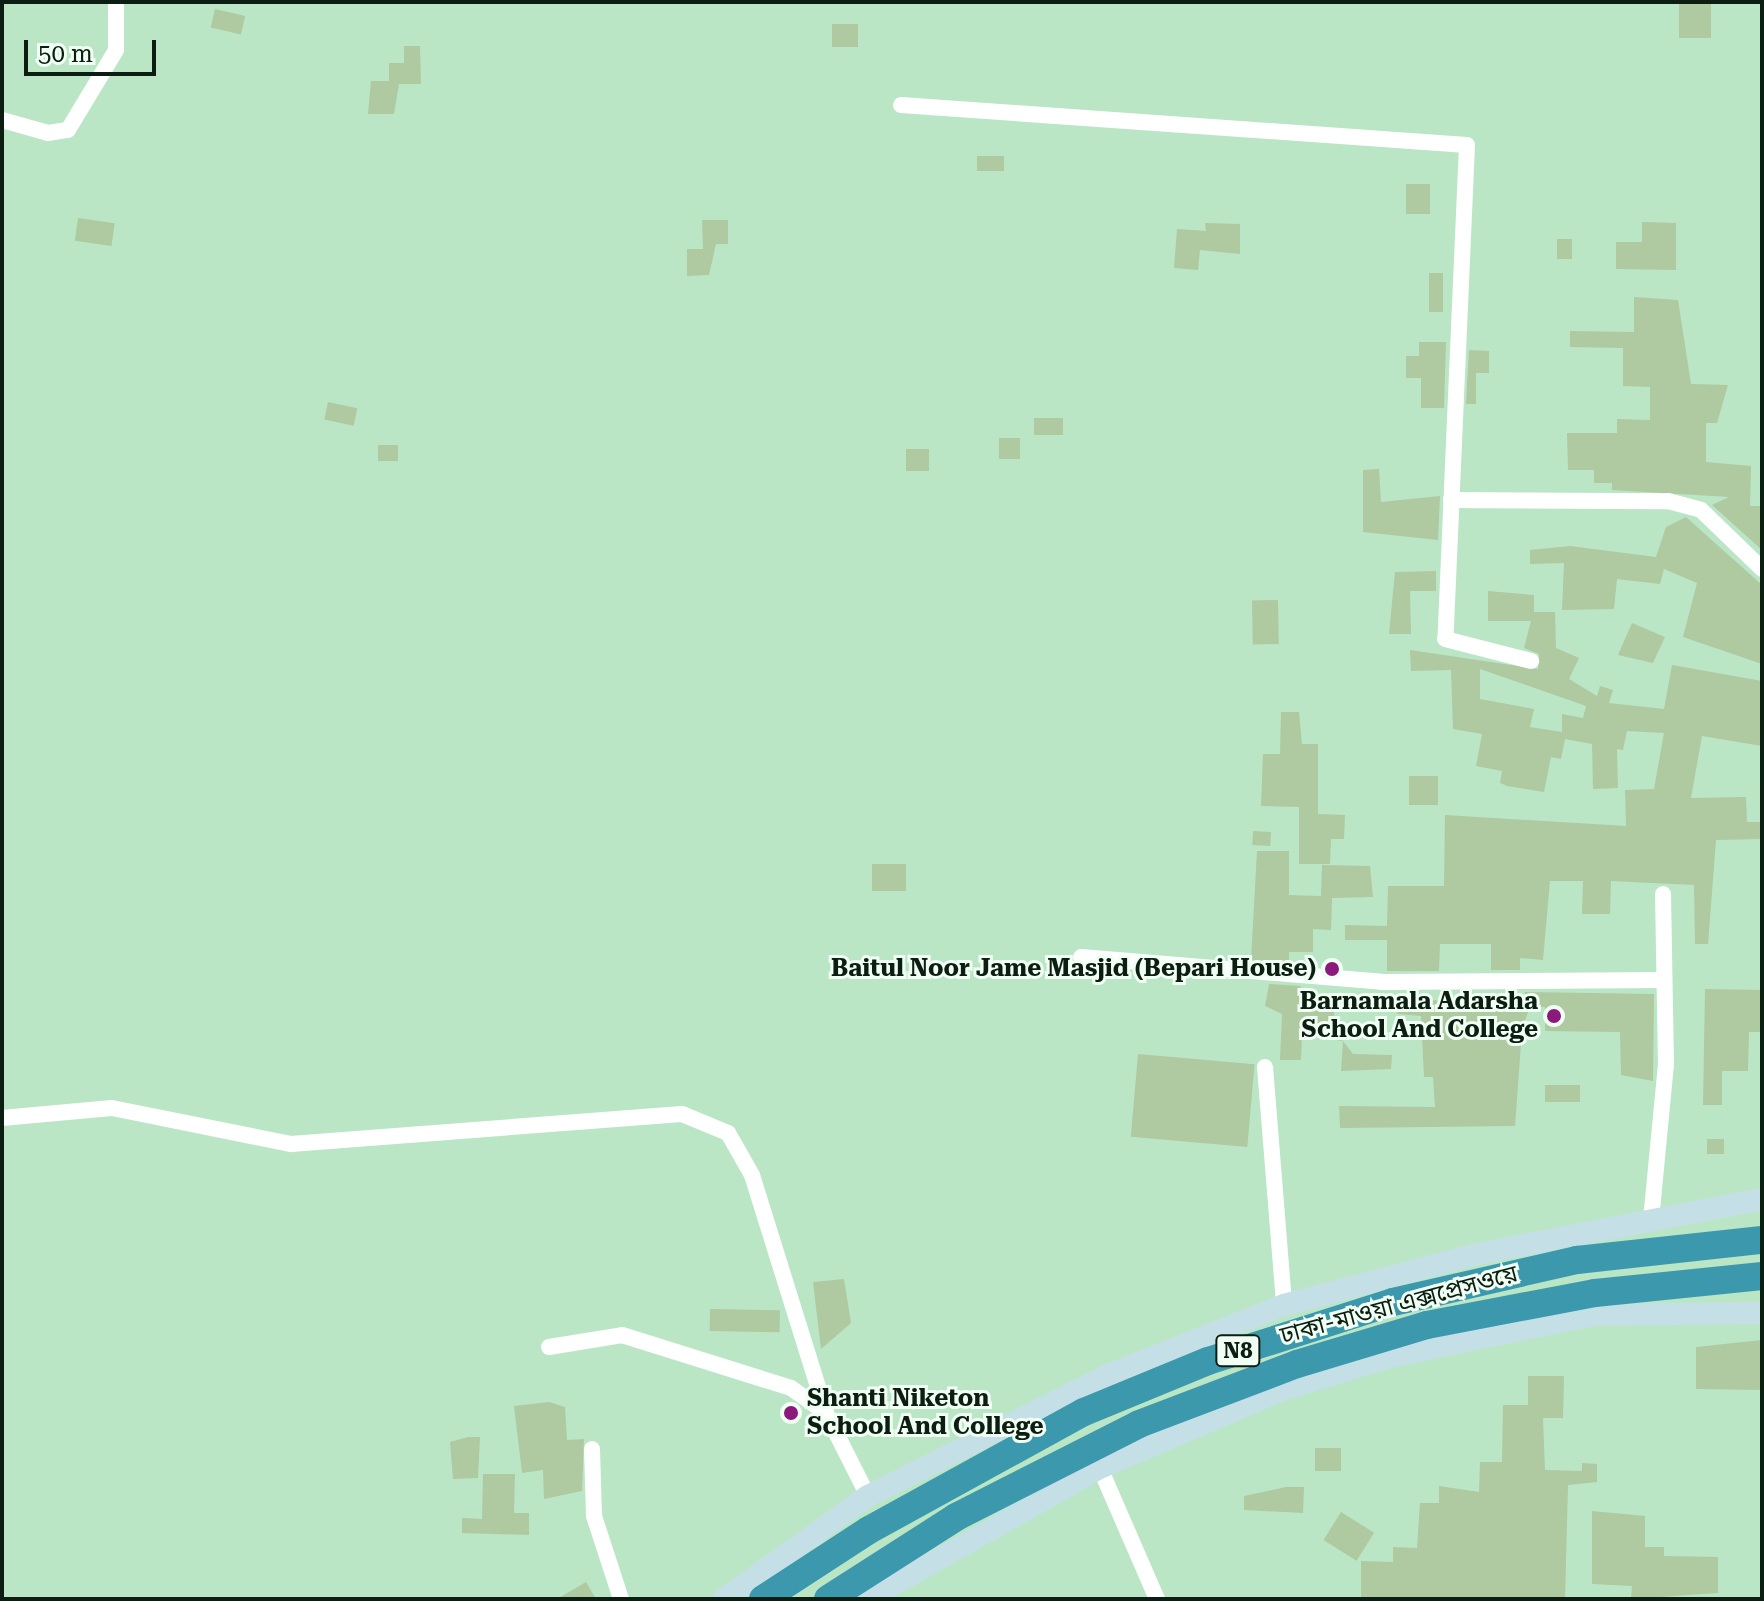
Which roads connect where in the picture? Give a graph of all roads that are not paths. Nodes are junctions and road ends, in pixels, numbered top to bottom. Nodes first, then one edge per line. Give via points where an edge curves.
1 (116, 2) edge
2 (901, 105) dead end
3 (2, 120) edge
4 (1451, 500) junction
5 (1762, 569) edge
6 (1531, 661) dead end
7 (1663, 894) dead end
8 (1081, 957) dead end
9 (1661, 980) junction
10 (1265, 1067) dead end
11 (2, 1118) edge
12 (1762, 1199) edge
13 (1651, 1220) junction
14 (1762, 1240) edge
15 (1762, 1276) edge
16 (1284, 1305) junction
17 (1762, 1313) edge
18 (549, 1347) dead end
19 (826, 1413) junction
20 (592, 1449) dead end
21 (1100, 1468) junction
22 (868, 1496) junction
23 (621, 1599) edge
24 (724, 1599) edge
25 (763, 1599) edge
26 (828, 1599) edge
27 (868, 1599) edge
28 (1157, 1599) edge

1 - 3 street via 116,50 68,130 48,133
2 - 4 street via 1467,145
4 - 5 street via 1668,501 1701,510
4 - 6 street via 1445,639
7 - 9 street
8 - 9 street via 1382,982
9 - 13 street via 1666,1065
10 - 16 street
11 - 19 street via 112,1108 291,1144 682,1114 728,1133 752,1175
12 - 13 main road
13 - 16 main road via 1365,1279
14 - 25 highway, ঢাকা-মাওয়া এক্সপ্রেসওয়ে / N8 via 1577,1260 1393,1302 1208,1361 1057,1427 869,1530
15 - 26 highway, ঢাকা-মাওয়া এক্সপ্রেসওয়ে / N8 via 1595,1293 1473,1316 1297,1364 1125,1431 956,1517
16 - 22 main road via 1108,1375
17 - 21 main road via 1593,1315 1389,1357 1282,1390
18 - 19 street via 622,1335 661,1344 791,1388
19 - 22 street
20 - 23 street via 594,1516
21 - 27 main road
21 - 28 street
22 - 24 main road

